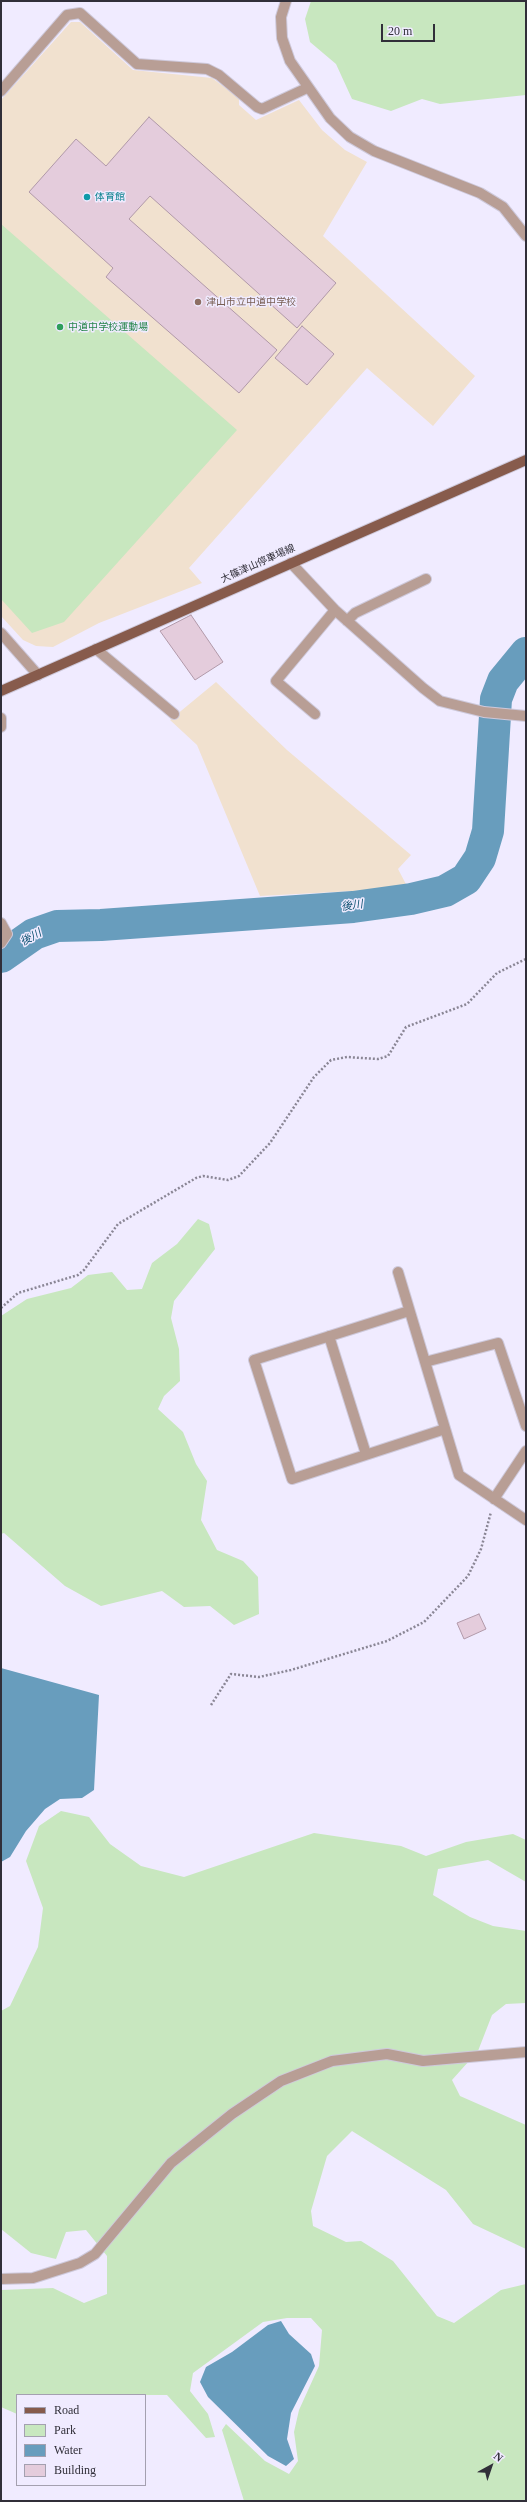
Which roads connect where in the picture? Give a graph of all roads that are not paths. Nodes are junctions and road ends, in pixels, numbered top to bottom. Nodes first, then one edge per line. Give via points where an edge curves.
1 (286, 1) edge
2 (307, 88) junction
3 (1, 91) edge
4 (526, 236) edge
5 (526, 460) edge
6 (291, 563) junction
7 (426, 579) dead end
8 (334, 610) junction
9 (347, 621) junction
10 (1, 633) edge
11 (96, 649) junction
12 (38, 675) junction
13 (1, 691) edge
14 (174, 714) dead end
15 (315, 714) dead end
16 (526, 716) edge
17 (1, 718) edge
18 (1, 727) edge
19 (1, 923) edge
20 (1, 943) edge
21 (398, 1272) dead end
22 (409, 1311) junction
23 (329, 1336) junction
24 (424, 1362) junction
25 (526, 1426) edge
26 (445, 1429) junction
27 (526, 1450) edge
28 (366, 1454) junction
29 (494, 1499) junction
30 (526, 1520) edge
31 (526, 2052) edge
32 (1, 2279) edge

1 - 2 street via 281,17 282,38 290,61
2 - 3 street via 262,109 220,75 206,69 137,64 80,13 67,16
2 - 4 street via 330,118 350,137 374,151 480,193 503,207
5 - 6 main road, 大篠津山停車場線
6 - 8 street
6 - 11 main road, 大篠津山停車場線
7 - 9 street via 355,613
8 - 9 street
8 - 15 street via 276,681
9 - 16 street via 440,701 484,712
10 - 12 street
11 - 12 main road, 大篠津山停車場線
11 - 14 street
12 - 13 main road, 大篠津山停車場線
17 - 18 street
19 - 20 street via 7,934
21 - 22 street
22 - 23 street
22 - 24 street
23 - 28 street
23 - 28 street via 254,1360 292,1479
24 - 25 street via 498,1343
24 - 26 street
26 - 28 street
26 - 29 street via 459,1475
27 - 29 street
29 - 30 street
31 - 32 street via 423,2061 387,2054 332,2062 281,2081 232,2114 171,2163 95,2254 80,2263 33,2278

